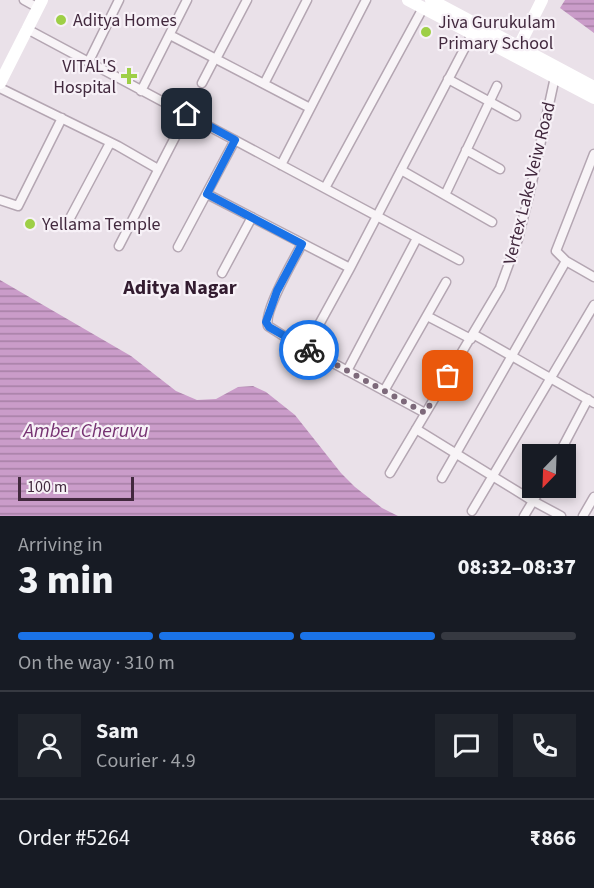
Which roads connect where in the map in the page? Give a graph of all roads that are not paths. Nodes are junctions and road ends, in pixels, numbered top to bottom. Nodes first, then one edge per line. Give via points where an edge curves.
1 (119, 0) edge
2 (188, 0) edge
3 (247, 0) edge
4 (308, 0) edge
5 (366, 0) edge
6 (408, 0) edge
7 (542, 0) edge
8 (34, 1) edge
9 (427, 4) edge
10 (27, 28) junction
11 (472, 34) junction
12 (170, 35) junction
13 (519, 46) junction
14 (215, 58) junction
15 (89, 61) junction
16 (0, 70) edge
17 (555, 77) junction
18 (448, 79) junction
19 (0, 83) edge
20 (202, 83) dead end
21 (264, 84) junction
22 (497, 86) dead end
23 (594, 87) edge
24 (0, 88) edge
25 (141, 91) junction
26 (594, 98) edge
27 (490, 102) junction
28 (310, 108) junction
29 (187, 114) junction
30 (516, 116) dead end
31 (62, 118) junction
32 (235, 140) junction
33 (110, 143) junction
34 (466, 150) junction
35 (594, 154) edge
36 (280, 165) junction
37 (159, 169) junction
38 (500, 169) dead end
39 (401, 170) junction
40 (325, 189) junction
41 (207, 194) junction
42 (445, 195) junction
43 (0, 200) edge
44 (377, 216) junction
45 (252, 218) junction
46 (69, 220) dead end
47 (492, 222) dead end
48 (417, 238) junction
49 (302, 244) junction
50 (119, 246) dead end
51 (178, 247) dead end
52 (459, 260) dead end
53 (566, 261) junction
54 (350, 268) junction
55 (222, 273) dead end
56 (594, 277) edge
57 (446, 282) dead end
58 (594, 305) edge
59 (427, 316) junction
60 (472, 337) junction
61 (307, 348) junction
62 (512, 356) junction
63 (298, 363) dead end
64 (347, 371) junction
65 (550, 378) junction
66 (384, 391) junction
67 (591, 401) edge
68 (425, 413) junction
69 (416, 429) junction
70 (564, 444) edge
71 (456, 453) junction
72 (390, 473) dead end
73 (493, 476) junction
74 (442, 478) dead end
75 (594, 497) edge
76 (535, 498) edge
77 (533, 501) junction
78 (472, 511) dead end
79 (524, 516) edge
80 (561, 516) edge
81 (583, 516) edge

1 - 15 street
2 - 12 street
3 - 14 street
4 - 21 street
5 - 28 street
6 - 9 main road
7 - 13 main road
8 - 10 main road
8 - 16 main road
9 - 11 main road
9 - 13 main road
9 - 40 street
10 - 15 street
10 - 19 main road
11 - 17 main road
11 - 18 street
12 - 14 street
12 - 25 street
13 - 23 main road
14 - 20 street
14 - 21 street
15 - 25 street
17 - 26 main road
17 - 60 street, Vertex Lake Veiw Road via 518,238 500,288
18 - 27 street
18 - 39 street
21 - 28 street
22 - 27 street
24 - 31 street
25 - 29 street
27 - 30 street
27 - 34 street
28 - 36 street
29 - 32 street
29 - 37 street
31 - 33 street
31 - 43 street via 18,206
32 - 36 street
32 - 41 street
33 - 37 street
33 - 46 street
34 - 38 street
34 - 42 street
35 - 53 street via 556,251
36 - 40 street
37 - 50 street
39 - 42 street
39 - 44 street
40 - 44 street
41 - 45 street
41 - 51 street
42 - 47 street
44 - 48 street
44 - 54 street
45 - 49 street
45 - 55 street
48 - 52 street
48 - 64 street
49 - 54 street
49 - 61 street via 277,291 266,322
53 - 56 street
53 - 62 street
54 - 61 street
57 - 59 street
58 - 65 street
59 - 60 street
59 - 66 street
60 - 62 street
60 - 68 street, Vertex Lake Veiw Road
61 - 63 street
61 - 64 street
62 - 65 street
62 - 71 street
64 - 66 street
65 - 67 street
65 - 73 street
66 - 68 street
67 - 70 street
68 - 69 street, Vertex Lake Veiw Road
69 - 71 street
69 - 72 street, Vertex Lake Veiw Road
71 - 73 street
71 - 74 street
73 - 77 street
73 - 78 street
75 - 81 street
76 - 77 street
77 - 79 street
77 - 80 street

